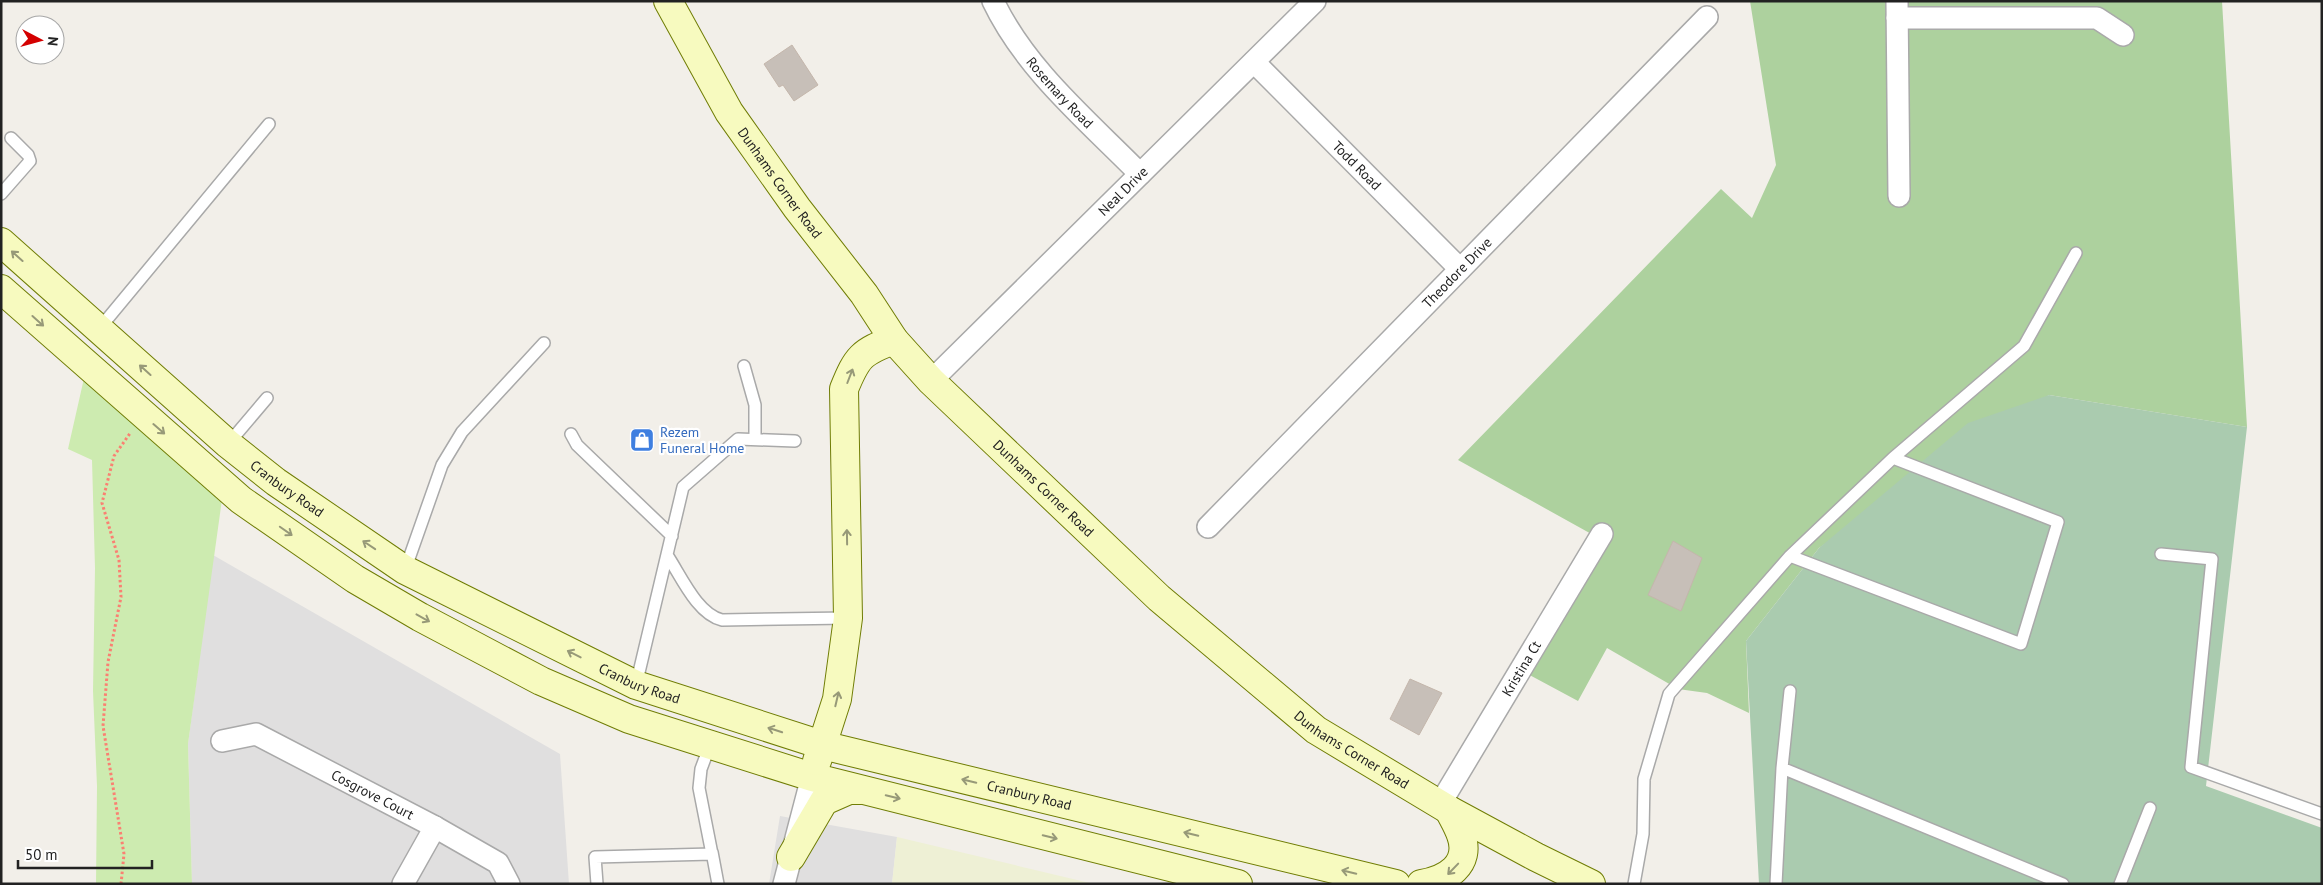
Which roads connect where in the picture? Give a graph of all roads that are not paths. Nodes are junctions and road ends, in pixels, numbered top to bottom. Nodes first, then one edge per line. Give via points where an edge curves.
1 (668, 1) edge
2 (993, 1) edge
3 (1315, 1) edge
4 (1897, 9) edge
5 (1707, 17) dead end
6 (2123, 35) dead end
7 (1254, 62) junction
8 (269, 124) dead end
9 (11, 138) dead end
10 (1140, 174) junction
11 (1, 194) edge
12 (1900, 196) dead end
13 (1, 242) edge
14 (2076, 253) dead end
15 (1460, 269) junction
16 (1, 289) edge
17 (99, 329) junction
18 (894, 340) junction
19 (544, 343) dead end
20 (744, 366) dead end
21 (931, 381) junction
22 (267, 398) dead end
23 (571, 434) dead end
24 (755, 439) junction
25 (794, 441) dead end
26 (228, 444) junction
27 (1893, 458) junction
28 (1208, 527) dead end
29 (1602, 534) dead end
30 (672, 536) junction
31 (667, 554) junction
32 (2161, 554) dead end
33 (1790, 556) junction
34 (405, 570) junction
35 (848, 618) junction
36 (636, 685) junction
37 (1790, 691) dead end
38 (222, 741) dead end
39 (710, 745) junction
40 (822, 745) junction
41 (1782, 768) junction
42 (812, 777) junction
43 (866, 790) junction
44 (1444, 807) junction
45 (2150, 808) dead end
46 (2322, 814) edge
47 (435, 827) junction
48 (712, 852) junction
49 (791, 857) junction
50 (1536, 857) junction
51 (403, 884) edge
52 (509, 884) edge
53 (597, 884) edge
54 (718, 884) edge
55 (784, 884) edge
56 (1238, 884) edge
57 (1396, 884) edge
58 (1420, 884) edge
59 (1563, 884) edge
60 (1591, 884) edge
61 (1634, 884) edge
62 (1776, 884) edge
63 (2063, 884) edge
64 (2120, 884) edge

1 - 18 main road, Dunhams Corner Road via 730,112 797,208 864,294
2 - 10 street, Rosemary Road via 1031,63
3 - 7 street, Neal Drive
4 - 6 street via 2098,18
4 - 12 street
5 - 15 street, Theodore Drive
7 - 10 street, Neal Drive
7 - 15 street, Todd Road
8 - 17 lane
9 - 11 lane via 30,161
10 - 21 street, Neal Drive
17 -> 13 main road, Cranbury Road
14 - 27 lane via 2024,346
15 - 28 street, Theodore Drive
16 -> 39 main road via 241,500 354,579 541,681 629,719
26 -> 17 main road, Cranbury Road
18 - 21 main road, Dunhams Corner Road
35 -> 18 main road via 844,389 854,363 871,349
19 - 34 lane via 462,432 442,465
20 - 24 lane via 756,405
21 - 44 main road, Dunhams Corner Road via 1159,598 1316,730
22 - 26 lane
23 - 30 lane via 577,445
24 - 25 lane
24 - 30 lane via 738,439 683,487
34 -> 26 main road, Cranbury Road via 276,482
27 - 33 lane
27 - 33 lane via 2058,522 2021,644
29 - 44 street, Kristina Ct
30 - 31 lane
31 - 35 lane via 703,611 712,618
31 - 36 lane
32 - 46 lane via 2212,558 2191,767
33 - 61 lane via 1670,694 1644,779 1643,834
36 -> 34 main road, Cranbury Road
40 -> 35 main road via 837,699
40 -> 36 main road, Cranbury Road
37 - 41 lane
38 - 47 street, Cosgrove Court via 256,734
39 - 42 main road
39 - 48 lane via 701,769 699,788
40 - 42 main road
57 -> 40 main road, Cranbury Road
41 - 62 lane
41 - 63 lane
42 - 43 main road
42 - 49 street
43 - 49 main road via 848,790 824,801
43 -> 56 main road
44 - 50 main road, Dunhams Corner Road
44 -> 58 main road via 1462,837 1462,859 1452,874
45 - 64 lane
47 - 51 street
47 - 52 street, Cosgrove Court via 498,863
48 - 53 lane via 595,857
48 - 54 lane
49 - 55 street
50 - 59 main road
50 - 60 main road

